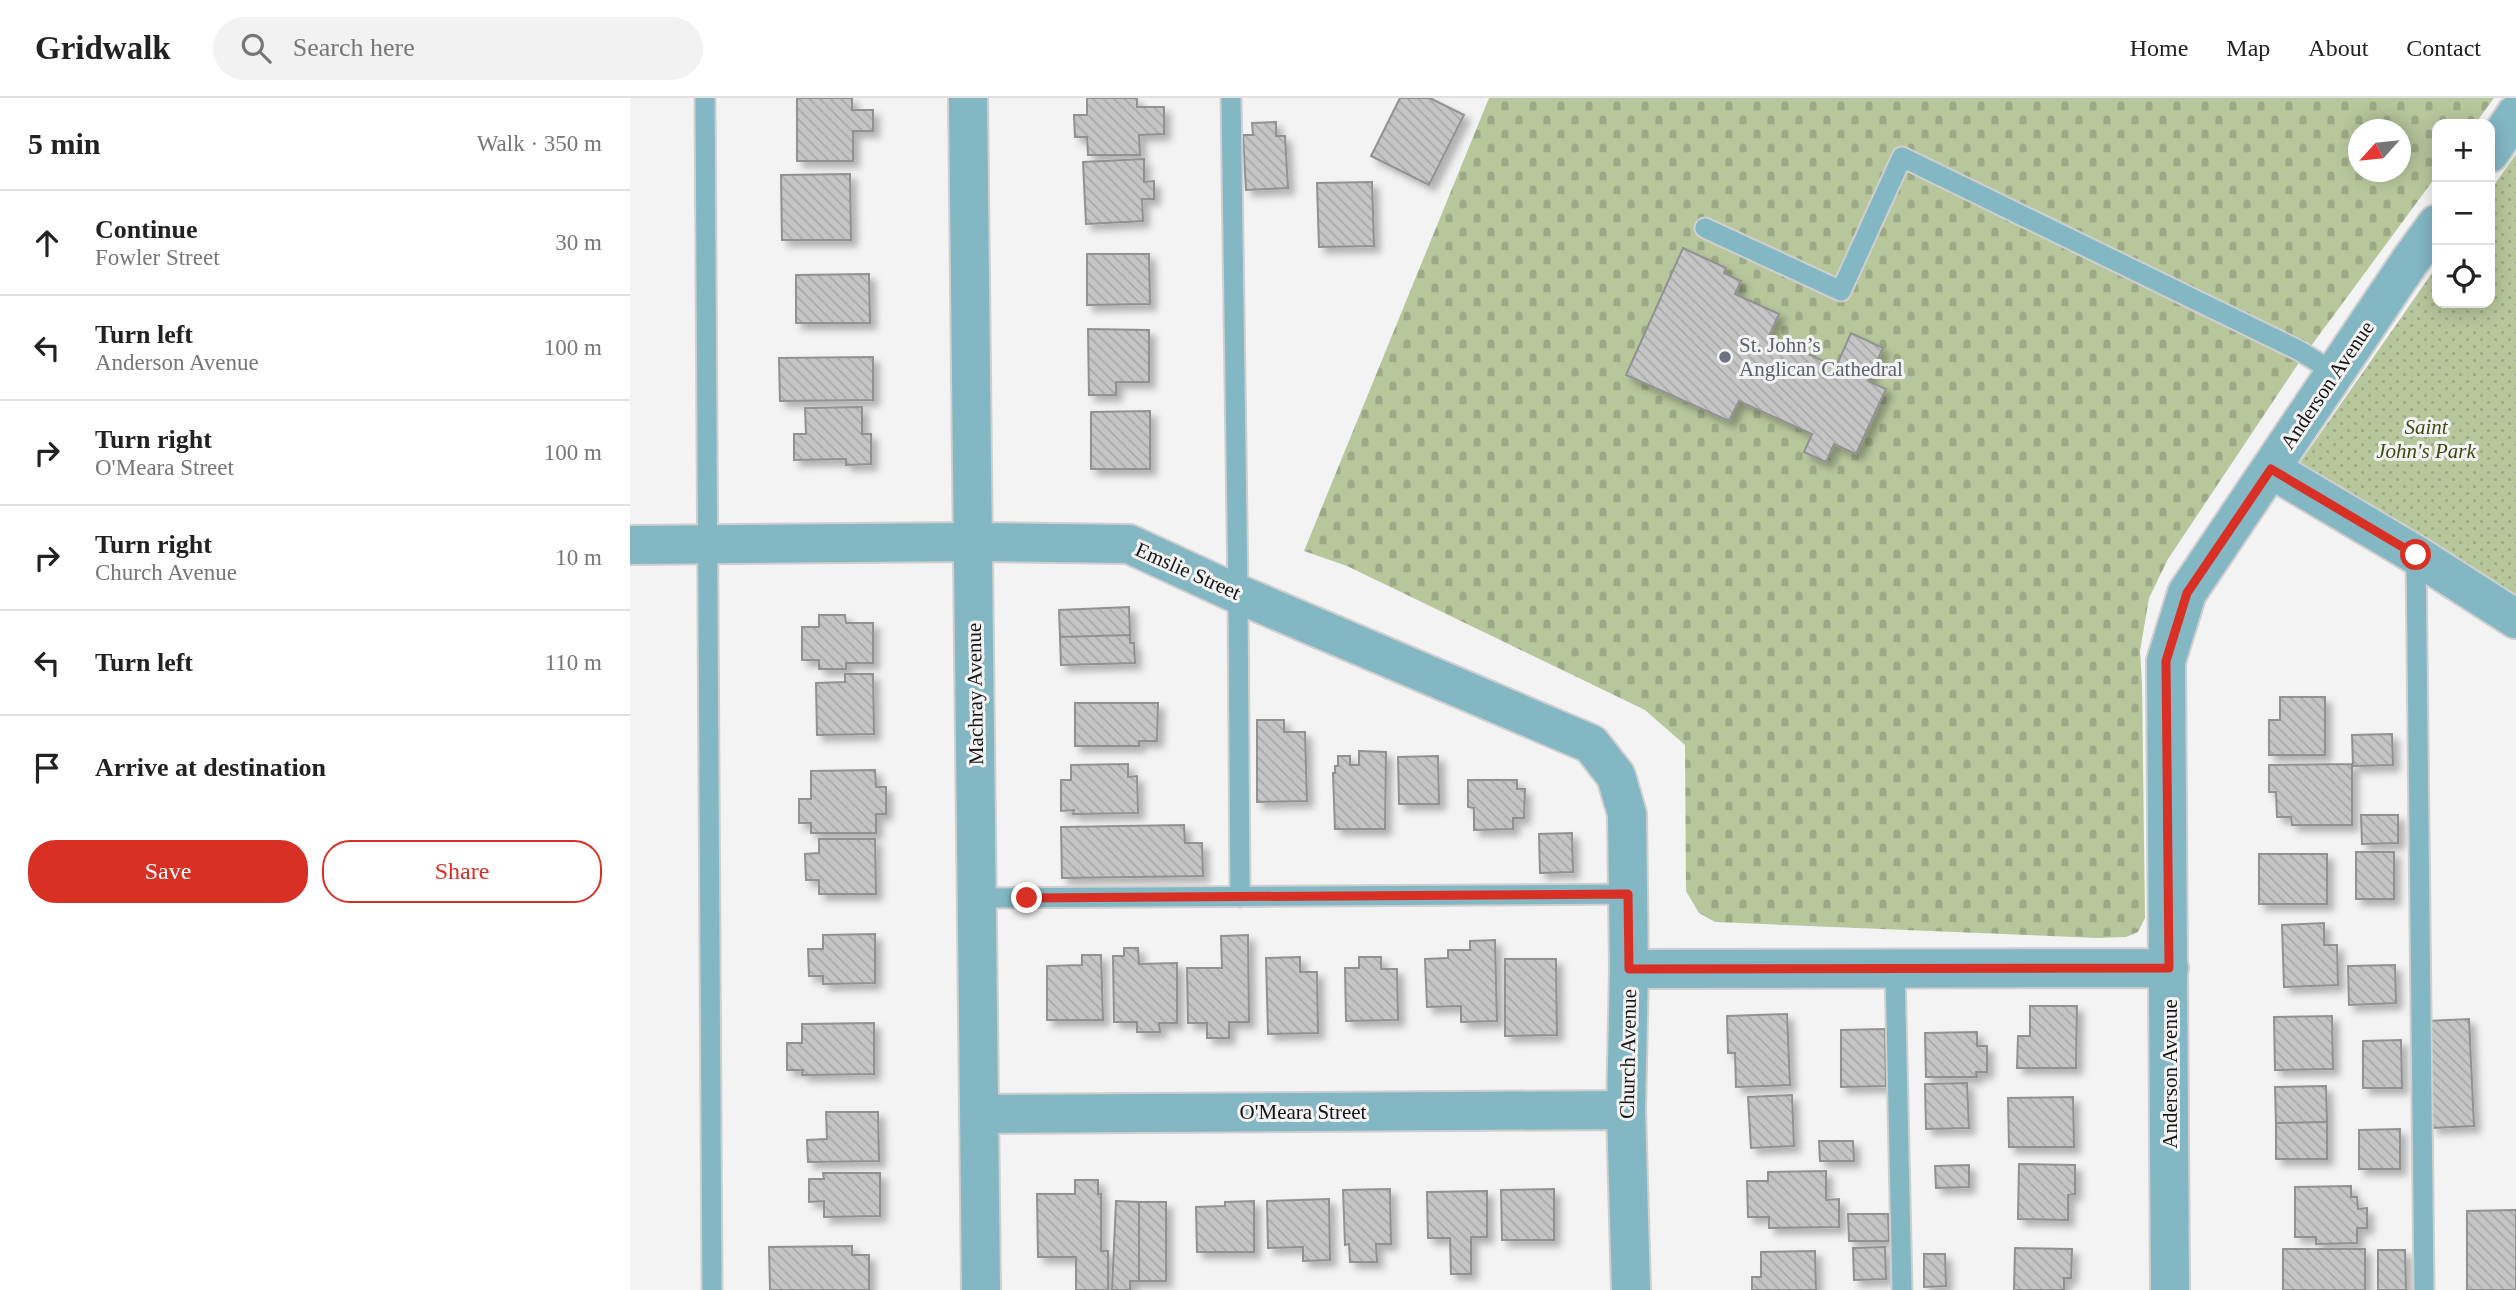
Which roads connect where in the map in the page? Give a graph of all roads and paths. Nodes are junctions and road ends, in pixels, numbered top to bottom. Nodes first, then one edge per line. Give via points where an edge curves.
1 (705, 98) edge
2 (968, 98) edge
3 (1231, 98) edge
4 (2516, 114) edge
5 (2495, 146) edge
6 (1705, 228) dead end
7 (2432, 231) edge
8 (2335, 373) junction
9 (2271, 469) junction
10 (973, 542) junction
11 (707, 544) junction
12 (630, 545) edge
13 (2416, 555) junction
14 (1238, 594) junction
15 (2516, 619) edge
16 (1591, 744) joint
17 (1628, 894) junction
18 (1240, 897) junction
19 (977, 898) junction
20 (1895, 968) junction
21 (2169, 968) junction
22 (1629, 969) junction
23 (1626, 1110) junction
24 (979, 1114) junction
25 (712, 1290) edge
26 (981, 1290) edge
27 (1631, 1290) edge
28 (1902, 1290) edge
29 (2170, 1290) edge
30 (2424, 1290) edge

1 - 11 lane
2 - 10 street, Machray Avenue
3 - 14 lane
4 - 5 street
6 - 8 lane via 1841,291 1902,157 2300,351
7 - 8 street, Anderson Avenue
8 - 9 street, Anderson Avenue
9 - 13 street
9 - 21 street, Anderson Avenue via 2187,593 2166,661
10 - 11 street, Emslie Street
10 - 14 street, Emslie Street via 1129,544
10 - 19 street, Machray Avenue
11 - 12 street, Emslie Street
11 - 25 lane
13 - 15 street
13 - 30 lane
14 - 16 street, Emslie Street
14 - 18 lane
16 - 17 street, Church Avenue via 1616,776 1627,814
17 - 18 lane
17 - 22 street, Church Avenue
18 - 19 lane
19 - 24 street, Machray Avenue
20 - 21 street
20 - 22 street
20 - 28 lane
21 - 29 street, Anderson Avenue
22 - 23 street, Church Avenue
23 - 24 street, O'Meara Street
23 - 27 street, Church Avenue
24 - 26 street, Machray Avenue

